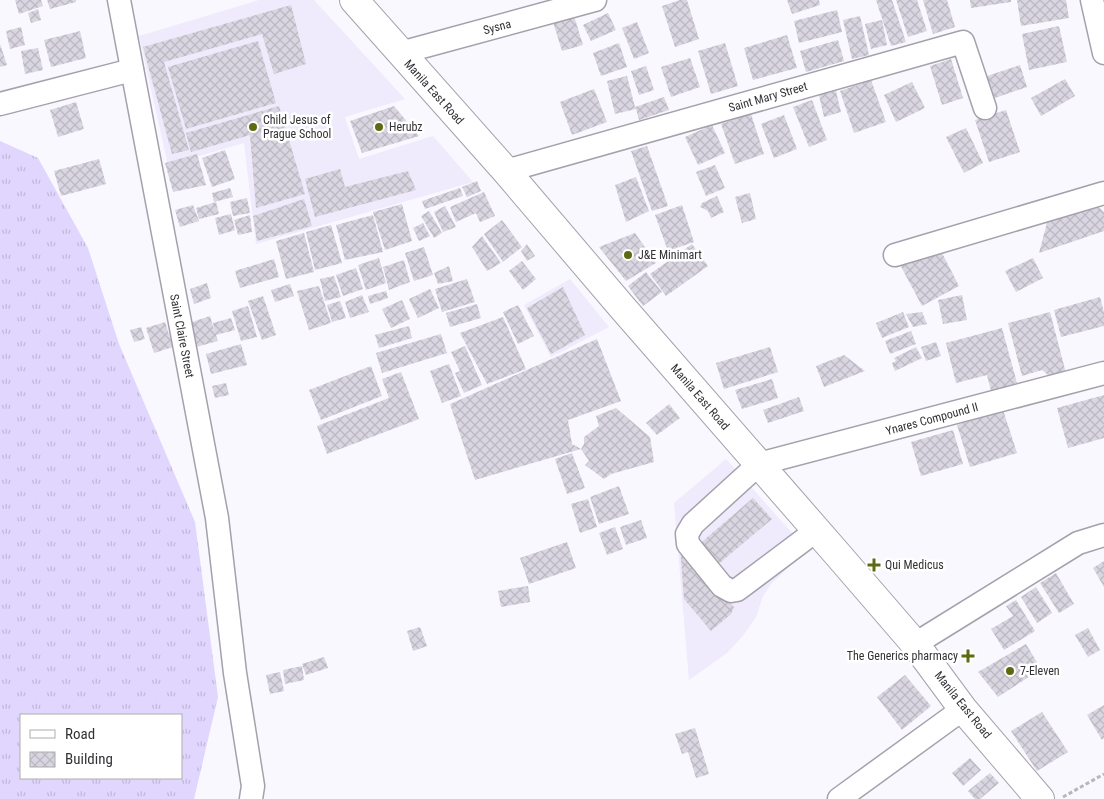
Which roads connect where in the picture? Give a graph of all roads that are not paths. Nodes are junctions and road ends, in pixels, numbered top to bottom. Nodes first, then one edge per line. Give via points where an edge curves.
1 (119, 0) edge
2 (354, 0) edge
3 (596, 0) edge
4 (1092, 0) edge
5 (1104, 52) edge
6 (400, 53) junction
7 (132, 70) junction
8 (0, 104) edge
9 (985, 108) dead end
10 (506, 171) junction
11 (1104, 193) edge
12 (895, 255) dead end
13 (1104, 373) edge
14 (760, 464) junction
15 (816, 530) junction
16 (1104, 535) edge
17 (915, 644) junction
18 (963, 709) junction
19 (251, 799) edge
20 (839, 799) edge
21 (1040, 799) edge

1 - 7 street, Saint Claire Street
2 - 6 main road, Manila East Road
3 - 6 street, Sysna
4 - 5 street
6 - 10 main road, Manila East Road
7 - 8 street
7 - 19 street, Saint Claire Street via 217,518 235,673 253,786
9 - 10 street, Saint Mary Street via 964,42
10 - 14 main road, Manila East Road
11 - 12 street
13 - 14 street, Ynares Compound II
14 - 15 main road, Manila East Road
14 - 15 street via 693,524 687,534 688,544 722,586 737,590
15 - 17 main road, Manila East Road
16 - 17 street via 1078,543
17 - 18 main road, Manila East Road
18 - 20 street
18 - 21 main road, Manila East Road

